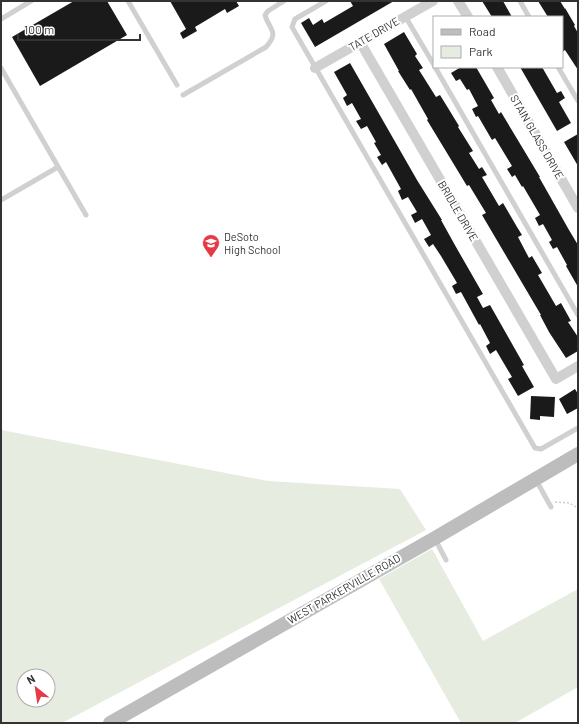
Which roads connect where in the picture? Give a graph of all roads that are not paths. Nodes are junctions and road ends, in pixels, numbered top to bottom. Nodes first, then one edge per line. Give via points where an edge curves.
1 (31, 1) edge
2 (128, 1) edge
3 (284, 1) edge
4 (326, 1) edge
5 (433, 1) edge
6 (458, 1) edge
7 (520, 1) edge
8 (405, 16) junction
9 (467, 16) edge
10 (529, 16) edge
11 (1, 19) edge
12 (360, 42) junction
13 (433, 64) edge
14 (1, 68) edge
15 (315, 68) junction
16 (435, 68) edge
17 (497, 68) edge
18 (559, 68) edge
19 (177, 85) dead end
20 (183, 95) dead end
21 (578, 101) edge
22 (58, 167) junction
23 (1, 200) edge
24 (578, 208) edge
25 (86, 215) dead end
26 (578, 314) edge
27 (578, 366) edge
28 (578, 428) edge
29 (578, 454) edge
30 (535, 479) junction
31 (550, 505) road end
32 (435, 538) junction
33 (446, 560) dead end
34 (110, 723) edge

1 - 11 lane
2 - 19 lane
3 - 20 lane via 265,15 273,35 266,47
4 - 15 lane via 295,19 292,27
5 - 8 street, TATE DRIVE
6 - 9 street
7 - 10 lane
8 - 12 street, TATE DRIVE
8 - 13 lane
12 - 15 street, TATE DRIVE
12 - 27 street, BRIDLE DRIVE via 556,379
14 - 22 lane
15 - 28 lane via 535,448 541,449
16 - 26 lane
17 - 24 street, STAIN GLASS DRIVE
18 - 21 lane
22 - 23 lane
22 - 25 lane
29 - 30 main road, WEST PARKERVILLE ROAD
30 - 31 lane
30 - 32 main road, WEST PARKERVILLE ROAD
32 - 33 lane
32 - 34 main road, WEST PARKERVILLE ROAD

